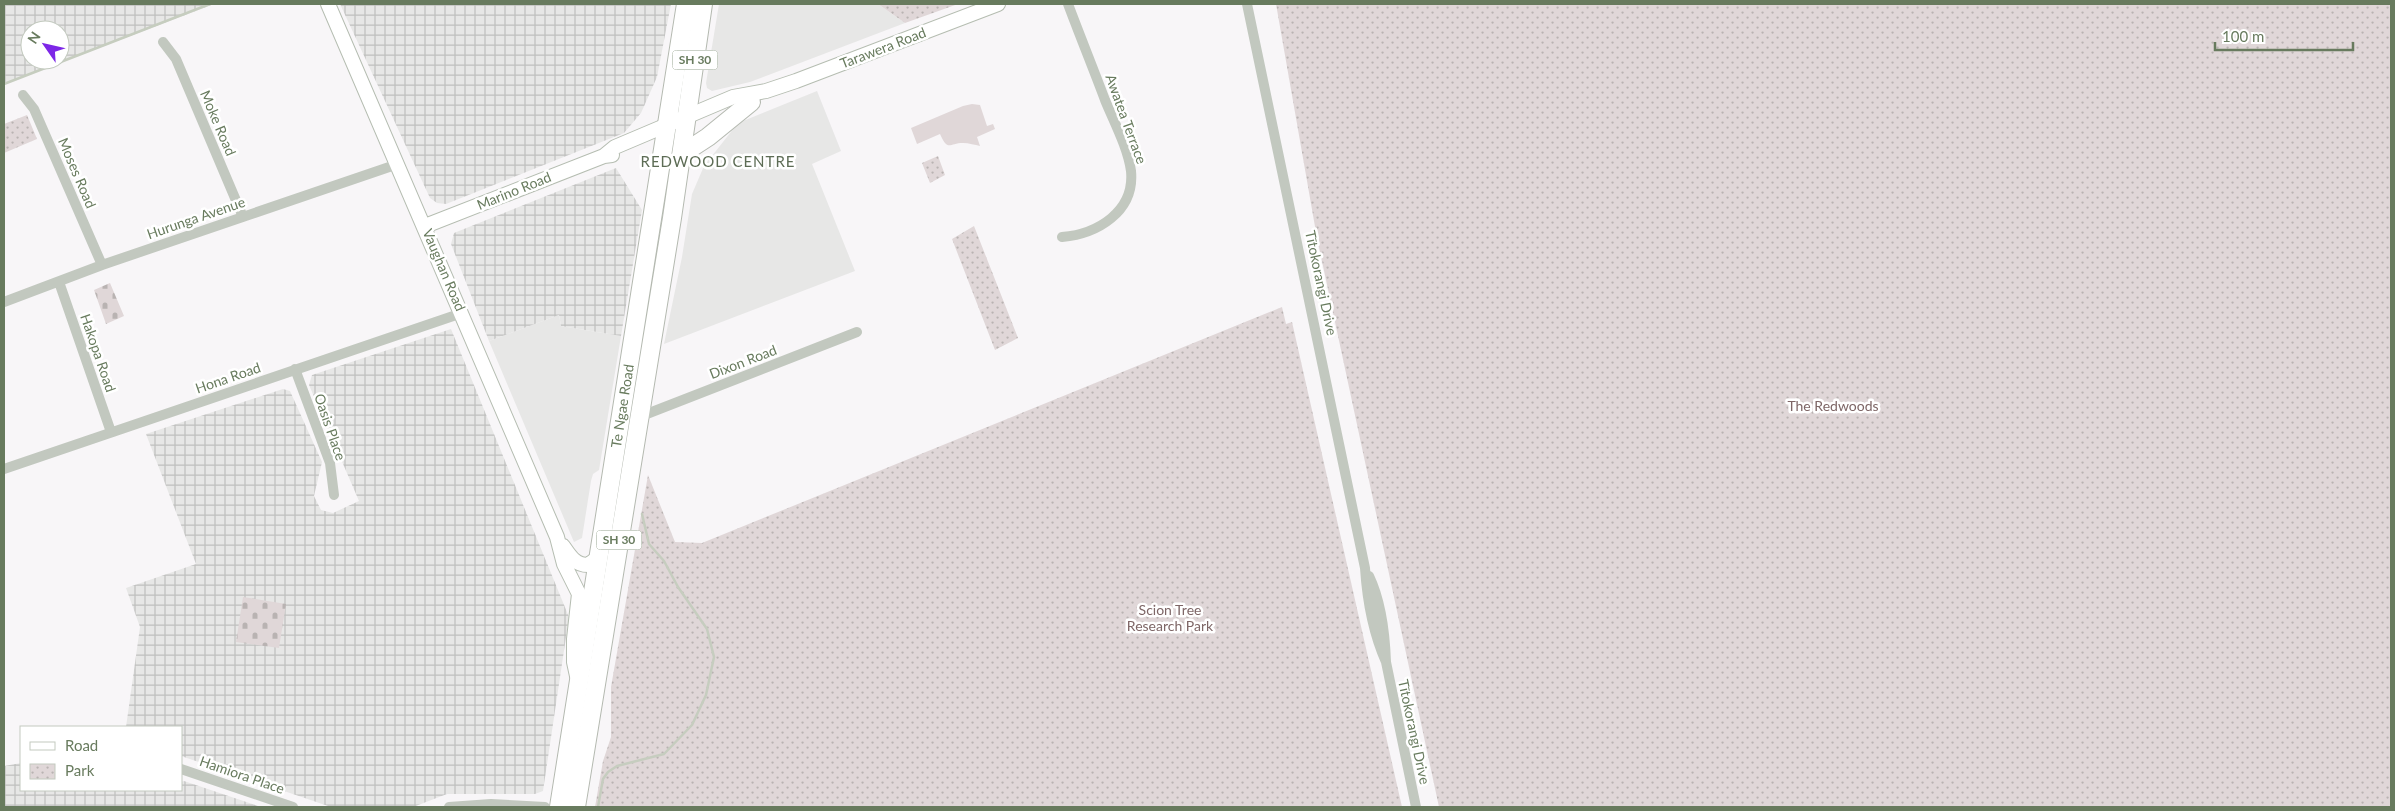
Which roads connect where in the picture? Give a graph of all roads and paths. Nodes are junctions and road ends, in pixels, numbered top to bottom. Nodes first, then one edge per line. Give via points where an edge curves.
1 (328, 4) edge
2 (686, 4) edge
3 (703, 4) edge
4 (998, 4) edge
5 (1068, 4) edge
6 (1247, 4) edge
7 (163, 42) dead end
8 (766, 91) junction
9 (23, 95) dead end
10 (752, 102) junction
11 (686, 122) junction
12 (665, 131) junction
13 (682, 154) junction
14 (398, 164) junction
15 (242, 217) junction
16 (425, 226) junction
17 (1062, 237) dead end
18 (102, 265) junction
19 (59, 282) junction
20 (4, 302) edge
21 (462, 313) junction
22 (858, 332) dead end
23 (295, 370) junction
24 (639, 417) junction
25 (111, 432) junction
26 (4, 469) edge
27 (334, 495) dead end
28 (557, 537) junction
29 (599, 557) junction
30 (578, 684) junction
31 (182, 769) edge
32 (293, 807) edge
33 (449, 807) edge
34 (545, 807) edge
35 (559, 807) edge
36 (576, 807) edge
37 (1416, 807) edge

1 - 14 street, Vaughan Road
2 - 12 highway, Te Ngae Road / SH 30
3 - 11 highway, Te Ngae Road / SH 30
4 - 8 street, Tarawera Road
5 - 17 street, Awatea Terrace via 1127,156 1131,181 1127,198 1113,217 1082,234
6 - 37 street, Tītokorangi Drive via 1365,568 1373,584 1381,618 1386,662
7 - 15 street, Moke Road via 176,60
8 - 10 street, Tarawera Road
8 - 11 street, Tarawera Road via 732,97
9 - 18 street, Moses Road via 34,109
10 - 11 street, Tarawera Road
10 - 13 highway
11 - 12 street, Marino Road
11 - 13 highway, Te Ngae Road / SH 30
12 - 16 street, Marino Road via 620,154 604,156
12 - 29 highway, Te Ngae Road / SH 30
13 - 24 highway, Te Ngae Road / SH 30
14 - 15 street, Hurunga Avenue
14 - 16 street, Vaughan Road
15 - 18 street, Hurunga Avenue
16 - 21 street, Vaughan Road
18 - 19 street, Hurunga Avenue
19 - 20 street, Hurunga Avenue
19 - 25 street, Hakopa Road
21 - 23 street, Hona Road
21 - 28 street, Vaughan Road
22 - 24 street, Dixon Road
23 - 25 street, Hona Road
23 - 27 street, Oasis Place via 330,463
24 - 36 highway, Te Ngae Road / SH 30
25 - 26 street, Hona Road
28 - 29 street, Vaughan Road via 579,564 588,565
28 - 30 street, Vaughan Road via 564,564 579,594 574,662
29 - 30 highway, Te Ngae Road / SH 30
30 - 35 highway, Te Ngae Road / SH 30
31 - 32 street, Hamiora Place
33 - 34 street via 491,804

